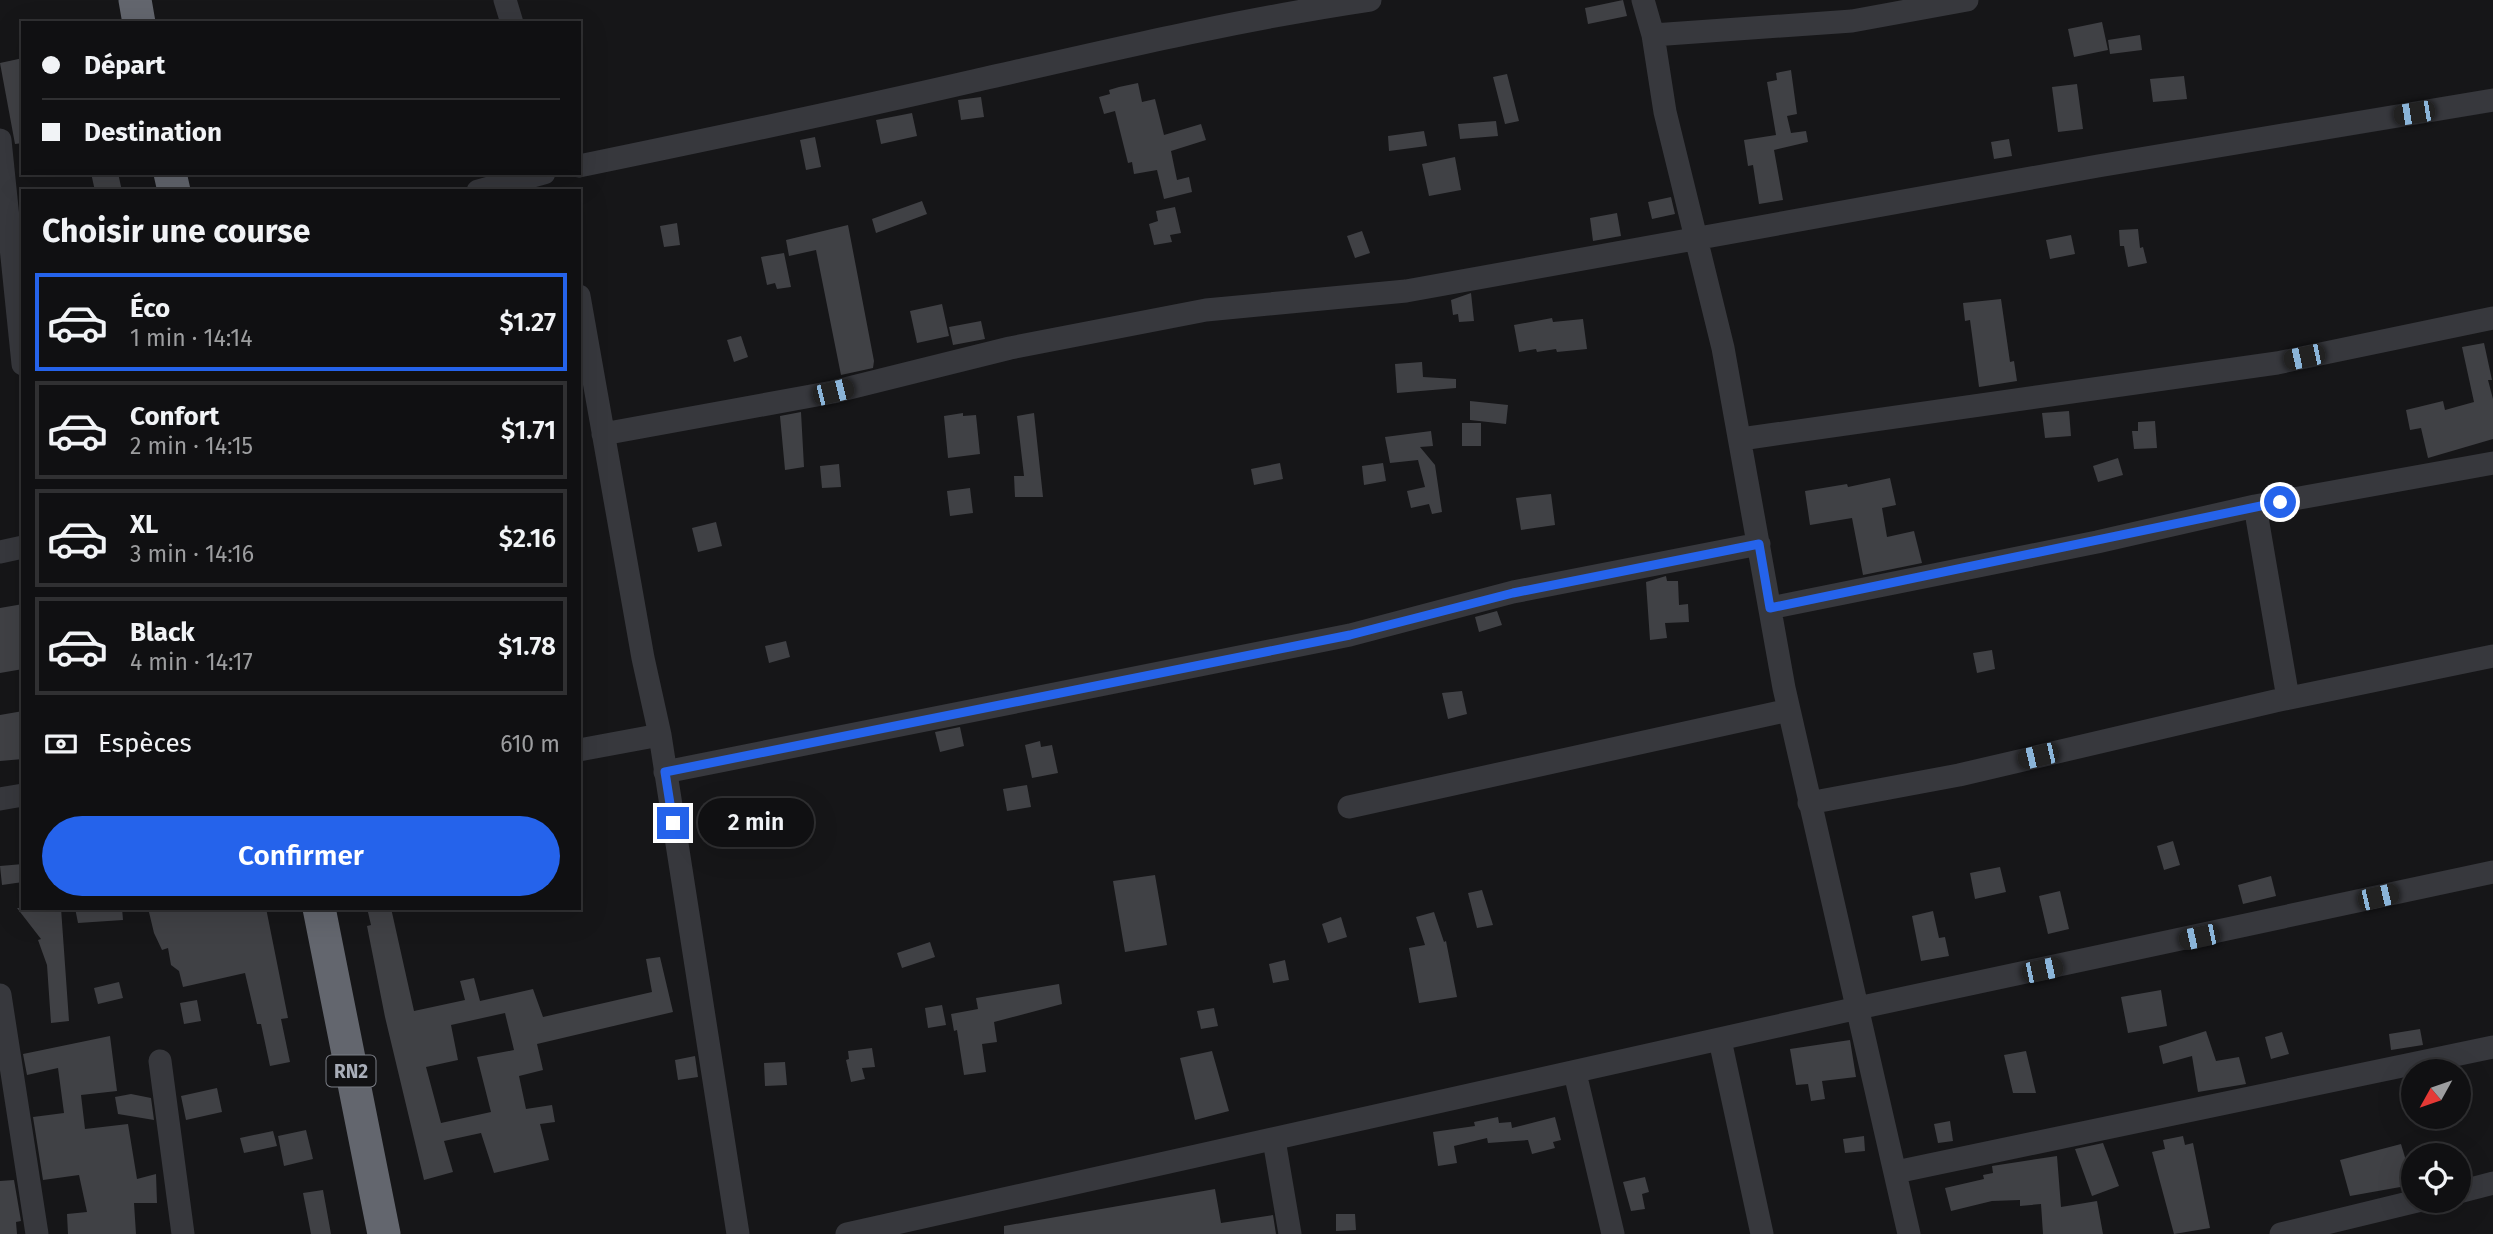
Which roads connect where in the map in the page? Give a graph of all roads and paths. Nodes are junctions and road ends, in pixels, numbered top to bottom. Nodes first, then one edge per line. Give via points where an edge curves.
1 (135, 0) edge
2 (505, 0) edge
3 (1370, 0) edge
4 (1643, 0) edge
5 (1967, 0) edge
6 (139, 21) edge
7 (511, 21) edge
8 (1653, 35) junction
9 (2493, 100) edge
10 (0, 139) edge
11 (581, 166) edge
12 (537, 175) edge
13 (485, 189) edge
14 (1695, 240) junction
15 (12, 265) edge
16 (581, 308) edge
17 (2493, 318) edge
18 (21, 346) edge
19 (603, 434) junction
20 (1741, 439) junction
21 (2493, 463) edge
22 (2255, 506) junction
23 (1759, 544) junction
24 (21, 547) edge
25 (0, 552) edge
26 (1770, 608) junction
27 (2493, 656) edge
28 (2287, 698) junction
29 (1789, 710) junction
30 (660, 735) junction
31 (581, 750) edge
32 (665, 772) junction
33 (21, 795) edge
34 (0, 799) edge
35 (1809, 803) junction
36 (1349, 807) dead end
37 (2493, 872) edge
38 (319, 910) edge
39 (0, 995) edge
40 (1858, 1008) junction
41 (1720, 1040) junction
42 (2493, 1047) edge
43 (160, 1061) dead end
44 (1575, 1073) junction
45 (1274, 1140) junction
46 (1896, 1172) junction
47 (2493, 1183) edge
48 (2471, 1189) edge
49 (2401, 1205) edge
50 (37, 1234) edge
51 (183, 1234) edge
52 (384, 1234) edge
53 (738, 1234) edge
54 (847, 1234) edge
55 (1290, 1234) edge
56 (1613, 1234) edge
57 (1762, 1234) edge
58 (1909, 1234) edge
59 (2281, 1234) edge

1 - 6 highway
2 - 7 street
3 - 11 street via 1105,52
4 - 8 street
5 - 8 street via 1852,21
8 - 14 street via 1665,112
9 - 14 street
10 - 15 street
12 - 13 street
14 - 19 street via 1406,291 1206,310 1010,348 833,392
14 - 20 street
15 - 18 street
16 - 19 street
17 - 20 street via 2277,363
19 - 30 street
20 - 23 street
21 - 22 street
22 - 26 street
22 - 28 street
23 - 26 street
23 - 32 street via 1513,593 1350,635
24 - 25 street
26 - 29 street
27 - 28 street
28 - 35 street via 1959,775
29 - 35 street
29 - 36 street
30 - 31 street
30 - 32 street
32 - 53 street
33 - 34 street
35 - 40 street
37 - 40 street
38 - 52 highway, RN2
39 - 50 street
40 - 41 street
40 - 46 street
41 - 44 street
41 - 57 street
42 - 46 street
43 - 51 street
44 - 45 street
44 - 56 street
45 - 54 street
45 - 55 street
46 - 58 street
47 - 48 street
49 - 59 street

